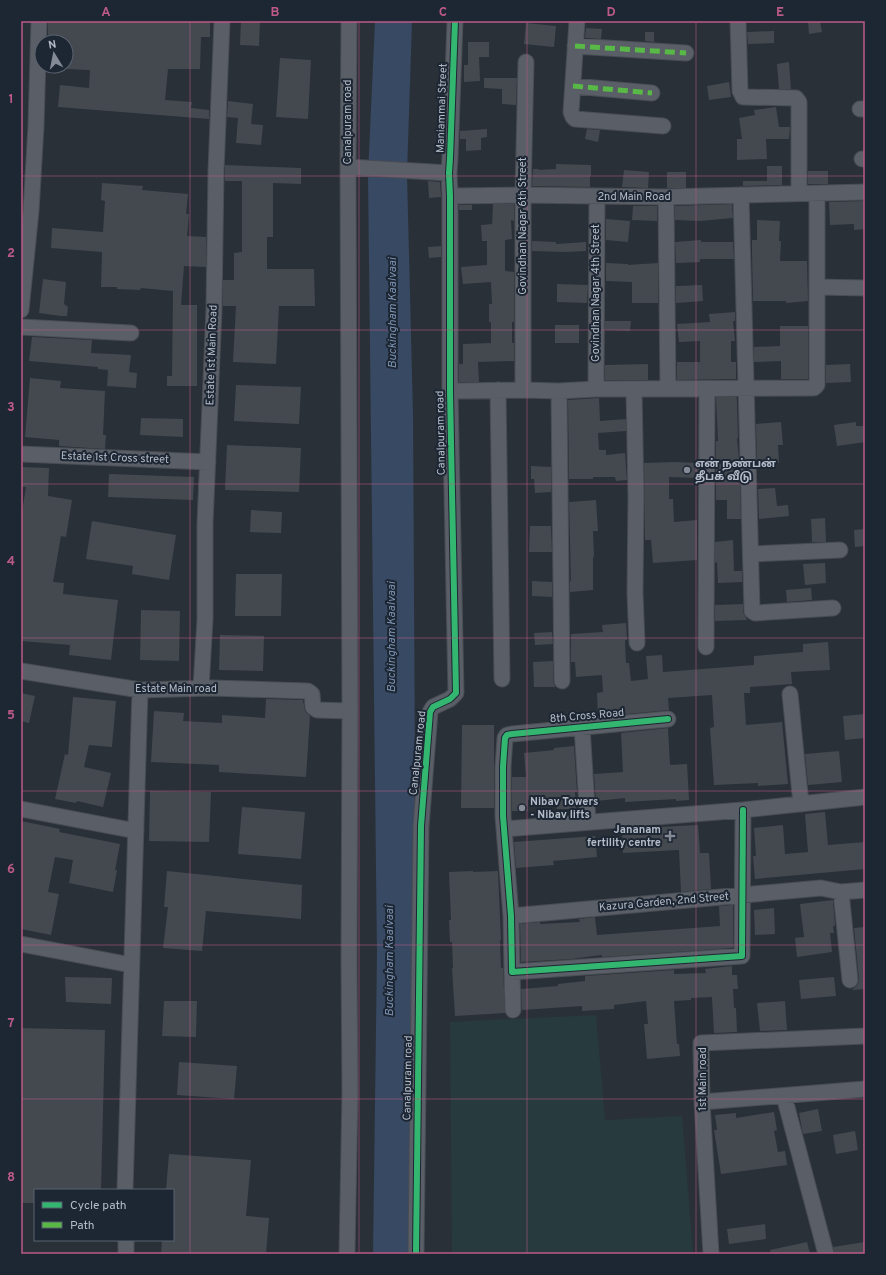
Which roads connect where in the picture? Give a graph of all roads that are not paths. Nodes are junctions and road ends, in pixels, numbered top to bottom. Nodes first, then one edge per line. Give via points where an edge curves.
1 (39, 21) edge
2 (222, 21) edge
3 (349, 21) edge
4 (455, 21) edge
5 (577, 21) edge
6 (738, 21) edge
7 (575, 46) junction
8 (686, 53) dead end
9 (526, 62) dead end
10 (573, 86) junction
11 (652, 92) dead end
12 (663, 126) dead end
13 (355, 167) junction
14 (442, 172) junction
15 (865, 192) edge
16 (799, 194) junction
17 (817, 194) junction
18 (523, 195) junction
19 (741, 195) junction
20 (450, 196) junction
21 (597, 197) junction
22 (666, 197) junction
23 (817, 287) junction
24 (865, 288) edge
25 (21, 310) edge
26 (21, 327) edge
27 (131, 333) dead end
28 (747, 388) junction
29 (596, 389) junction
30 (634, 389) junction
31 (668, 389) junction
32 (706, 389) junction
33 (498, 390) junction
34 (523, 390) junction
35 (450, 391) junction
36 (559, 391) junction
37 (21, 454) edge
38 (208, 462) junction
39 (840, 550) dead end
40 (751, 554) junction
41 (833, 608) dead end
42 (637, 643) dead end
43 (706, 647) dead end
44 (21, 671) edge
45 (502, 679) dead end
46 (562, 681) dead end
47 (201, 688) junction
48 (140, 690) junction
49 (790, 694) dead end
50 (350, 711) junction
51 (668, 719) dead end
52 (582, 727) junction
53 (865, 797) edge
54 (801, 804) junction
55 (21, 809) edge
56 (743, 810) junction
57 (588, 822) junction
58 (504, 829) junction
59 (136, 831) junction
60 (865, 890) edge
61 (842, 892) junction
62 (743, 895) junction
63 (511, 916) junction
64 (21, 944) edge
65 (132, 965) junction
66 (512, 972) junction
67 (850, 980) dead end
68 (513, 1010) dead end
69 (865, 1036) edge
70 (865, 1091) edge
71 (784, 1096) junction
72 (702, 1102) junction
73 (125, 1189) edge
74 (126, 1241) edge
75 (126, 1254) edge
76 (347, 1254) edge
77 (416, 1254) edge
78 (711, 1254) edge
79 (826, 1254) edge

1 - 25 street via 32,203
2 - 38 street, Estate 1st Main Road
3 - 13 street, Canalpuram road
4 - 14 street, Maniammai Street via 450,158
5 - 7 street
6 - 16 street via 740,91 743,97 796,98 799,102
7 - 8 street
7 - 10 street
9 - 18 street, Govindhan Nagar 6th Street
10 - 11 street
10 - 12 street via 571,112 575,119
13 - 14 street
13 - 50 street, Canalpuram road
14 - 20 street, Maniammai Street
15 - 17 street, 2nd Main Road
16 - 17 street, 2nd Main Road
16 - 19 street, 2nd Main Road
17 - 23 street
18 - 20 street, 2nd Main Road
18 - 21 street, 2nd Main Road
18 - 34 street, Govindhan Nagar 6th Street
19 - 22 street, 2nd Main Road
19 - 28 street
20 - 35 street, Canalpuram road
21 - 22 street, 2nd Main Road
21 - 29 street, Govindhan Nagar 4th Street
22 - 31 street
23 - 24 street
23 - 28 street via 816,388
26 - 27 street
28 - 32 street
28 - 40 street
29 - 30 street
29 - 36 street
30 - 31 street
30 - 42 street
31 - 32 street
32 - 43 street
33 - 34 street
33 - 35 street
33 - 45 street
34 - 36 street
35 - 77 street, Canalpuram road via 456,693 450,699 433,706 430,712 421,826
36 - 46 street
37 - 38 street, Estate 1st Cross street
38 - 47 street, Estate 1st Main Road
39 - 40 street
40 - 41 street via 753,612
44 - 48 street, Estate Main road
47 - 48 street, Estate Main road
47 - 50 street, Estate Main road via 308,691 312,694 312,707 317,710
48 - 59 street
49 - 54 street
50 - 76 street, Canalpuram road via 350,1092
51 - 52 street, 8th Cross Road
52 - 57 street
52 - 58 street, 8th Cross Road via 508,735 505,738
53 - 54 street
54 - 56 street
55 - 59 street
56 - 57 street
56 - 62 street
57 - 58 street
58 - 63 street
59 - 65 street
60 - 61 street, Kazura Garden, 2nd Street
61 - 62 street, Kazura Garden, 2nd Street via 821,888
61 - 67 street
62 - 63 street, Kazura Garden, 2nd Street
62 - 66 street via 742,956
63 - 66 street
64 - 65 street
65 - 73 street
66 - 68 street
69 - 72 street, 1st Main road via 701,1042
70 - 71 street
71 - 72 street
71 - 79 street
72 - 78 street, 1st Main road
74 - 75 street

